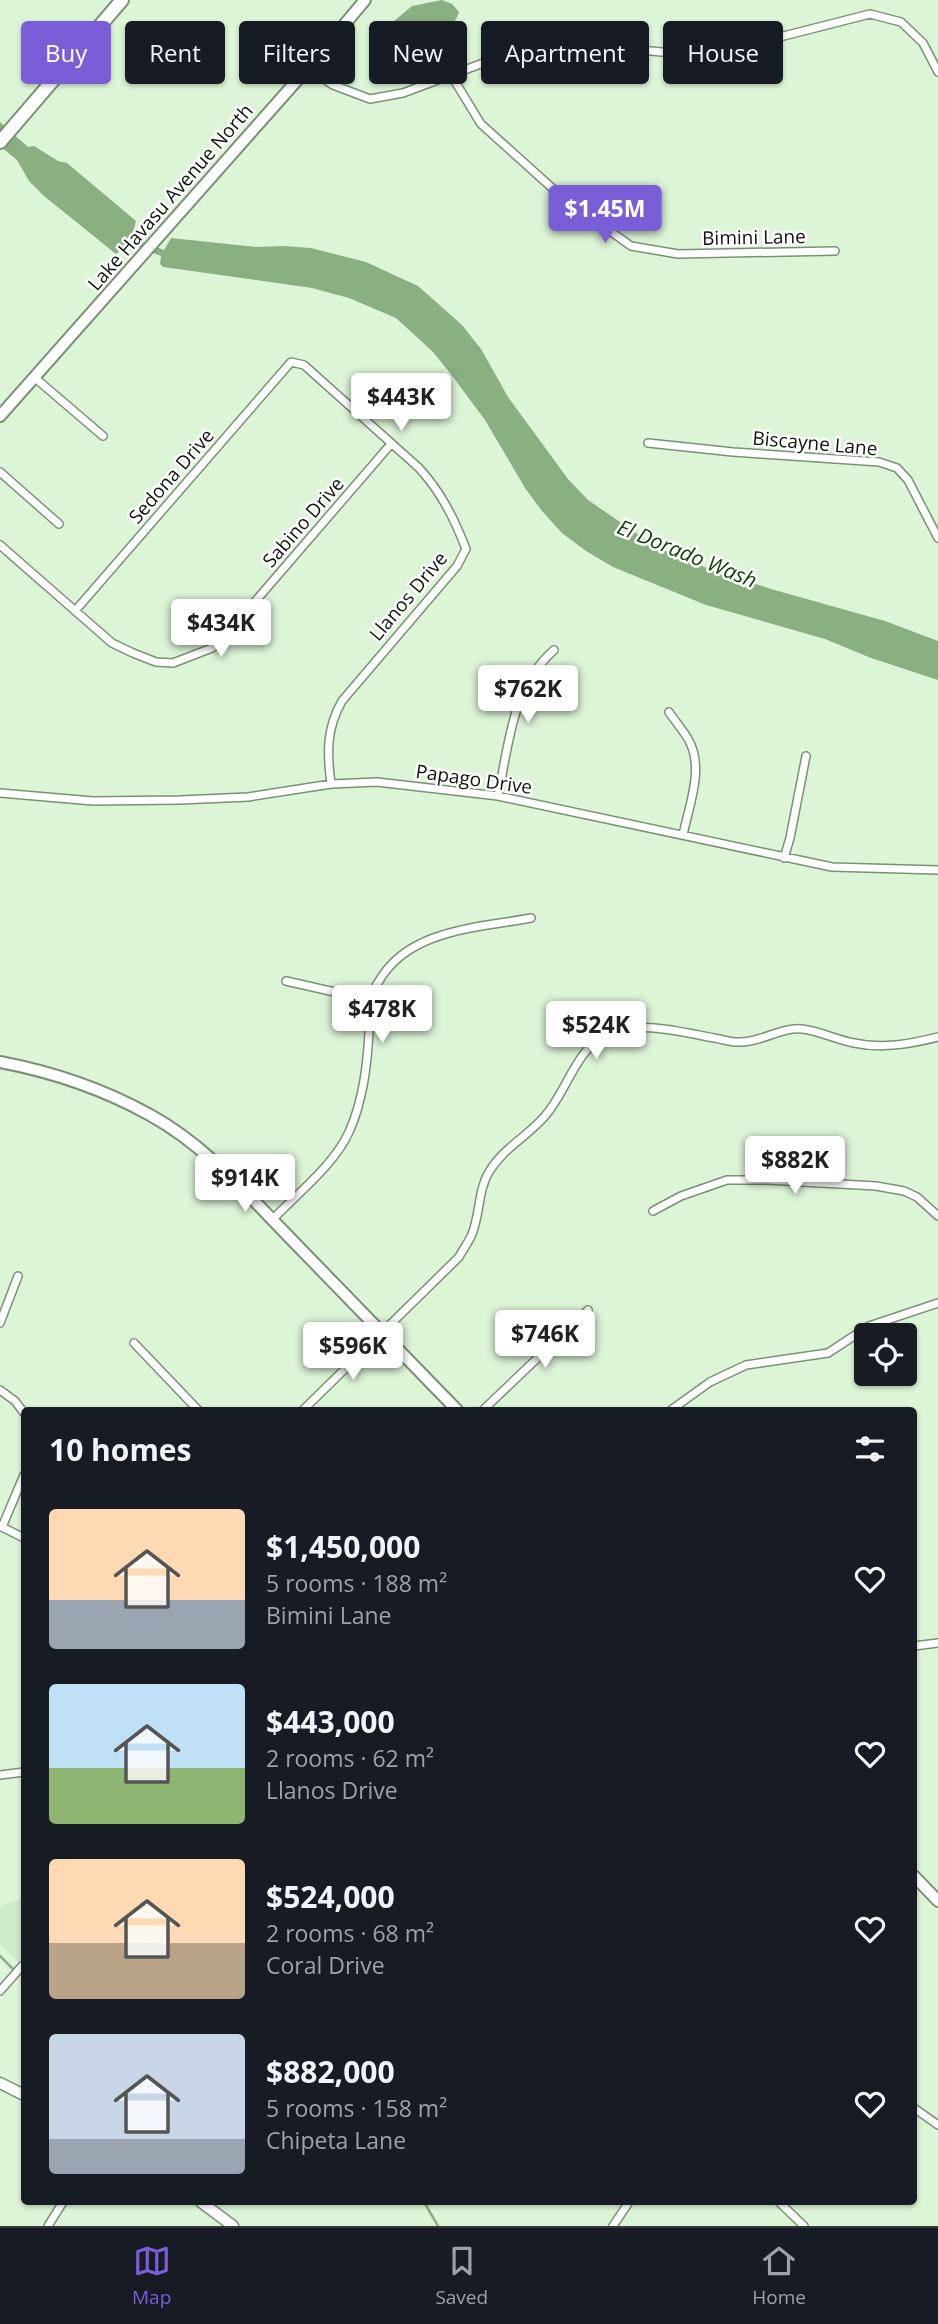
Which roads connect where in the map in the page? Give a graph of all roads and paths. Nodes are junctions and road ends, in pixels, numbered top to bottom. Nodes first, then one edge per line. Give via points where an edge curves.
1 (121, 0) edge
2 (365, 0) edge
3 (347, 21) edge
4 (467, 69) edge
5 (938, 72) edge
6 (294, 84) edge
7 (331, 84) edge
8 (427, 84) edge
9 (457, 84) edge
10 (0, 142) edge
11 (835, 251) dead end
12 (291, 362) joint
13 (34, 377) junction
14 (0, 416) edge
15 (103, 436) dead end
16 (391, 443) junction
17 (648, 443) dead end
18 (0, 472) edge
19 (59, 524) dead end
20 (938, 538) edge
21 (0, 545) edge
22 (75, 611) junction
23 (554, 650) dead end
24 (669, 712) dead end
25 (806, 756) dead end
26 (331, 784) junction
27 (0, 793) edge
28 (498, 796) junction
29 (683, 835) junction
30 (784, 858) junction
31 (938, 870) edge
32 (531, 918) dead end
33 (286, 981) dead end
34 (370, 1000) junction
35 (938, 1037) edge
36 (0, 1062) edge
37 (653, 1211) dead end
38 (938, 1216) edge
39 (272, 1220) junction
40 (18, 1276) dead end
41 (938, 1303) edge
42 (588, 1310) dead end
43 (0, 1323) edge
44 (383, 1333) junction
45 (134, 1343) dead end
46 (0, 1390) edge
47 (195, 1407) edge
48 (306, 1407) edge
49 (454, 1407) edge
50 (487, 1407) edge
51 (675, 1407) edge
52 (21, 1409) edge
53 (21, 1482) edge
54 (1, 1527) edge
55 (21, 1537) edge
56 (938, 1643) edge
57 (917, 1646) edge
58 (21, 1772) edge
59 (0, 1774) edge
60 (917, 1879) edge
61 (937, 1897) edge
62 (21, 1967) edge
63 (0, 1991) edge
64 (0, 2082) edge
65 (21, 2093) edge
66 (917, 2110) edge
67 (938, 2125) edge
68 (61, 2205) edge
69 (205, 2205) edge
70 (627, 2205) edge
71 (782, 2205) edge
72 (48, 2226) edge
73 (233, 2226) edge
74 (613, 2226) edge
75 (804, 2226) edge

1 - 10 highway
2 - 3 main road, Lake Havasu Avenue North
4 - 5 street via 536,48 575,44 694,55 729,53 870,15 901,22 923,43
6 - 13 main road, Lake Havasu Avenue North
7 - 8 street via 370,99
9 - 11 street, Bimini Lane via 481,124 561,196 631,246 678,254
12 - 16 street, Llanos Drive via 304,365
12 - 22 street, Sedona Drive
13 - 14 main road, Lake Havasu Avenue North
13 - 15 street
16 - 22 street, Sabino Drive via 212,648 173,663 156,662 112,643
16 - 26 street, Llanos Drive via 435,485 466,549 457,566 342,701 329,733
17 - 20 street, Biscayne Lane via 879,462 897,468 908,480
18 - 19 street
21 - 22 street, Sabino Drive
23 - 28 street via 524,687
24 - 29 street via 690,741 696,762
25 - 30 street
26 - 27 street, Papago Drive via 248,797 180,800 93,801
26 - 28 street, Papago Drive via 377,782
28 - 29 street, Papago Drive
29 - 30 street, Papago Drive
30 - 31 street, Papago Drive via 832,867
32 - 34 street via 415,945 392,962
33 - 34 street
34 - 39 street via 366,1072 350,1131 334,1158
35 - 44 street via 894,1046 855,1043 803,1029 740,1042 679,1032 614,1031 584,1054 543,1119 503,1152 487,1175 472,1234 459,1257
36 - 39 main road via 60,1076 152,1116 202,1151
37 - 38 street via 727,1180 767,1180 904,1191
39 - 44 main road
40 - 43 street
41 - 51 street via 869,1326 828,1353 746,1365 710,1382
42 - 50 street
44 - 48 street
44 - 49 main road
45 - 47 street
46 - 52 street
53 - 54 street
54 - 55 street
56 - 57 street
58 - 59 street
60 - 61 main road
62 - 63 street
64 - 65 street
66 - 67 street
68 - 72 street
69 - 73 street
70 - 74 street
71 - 75 street

